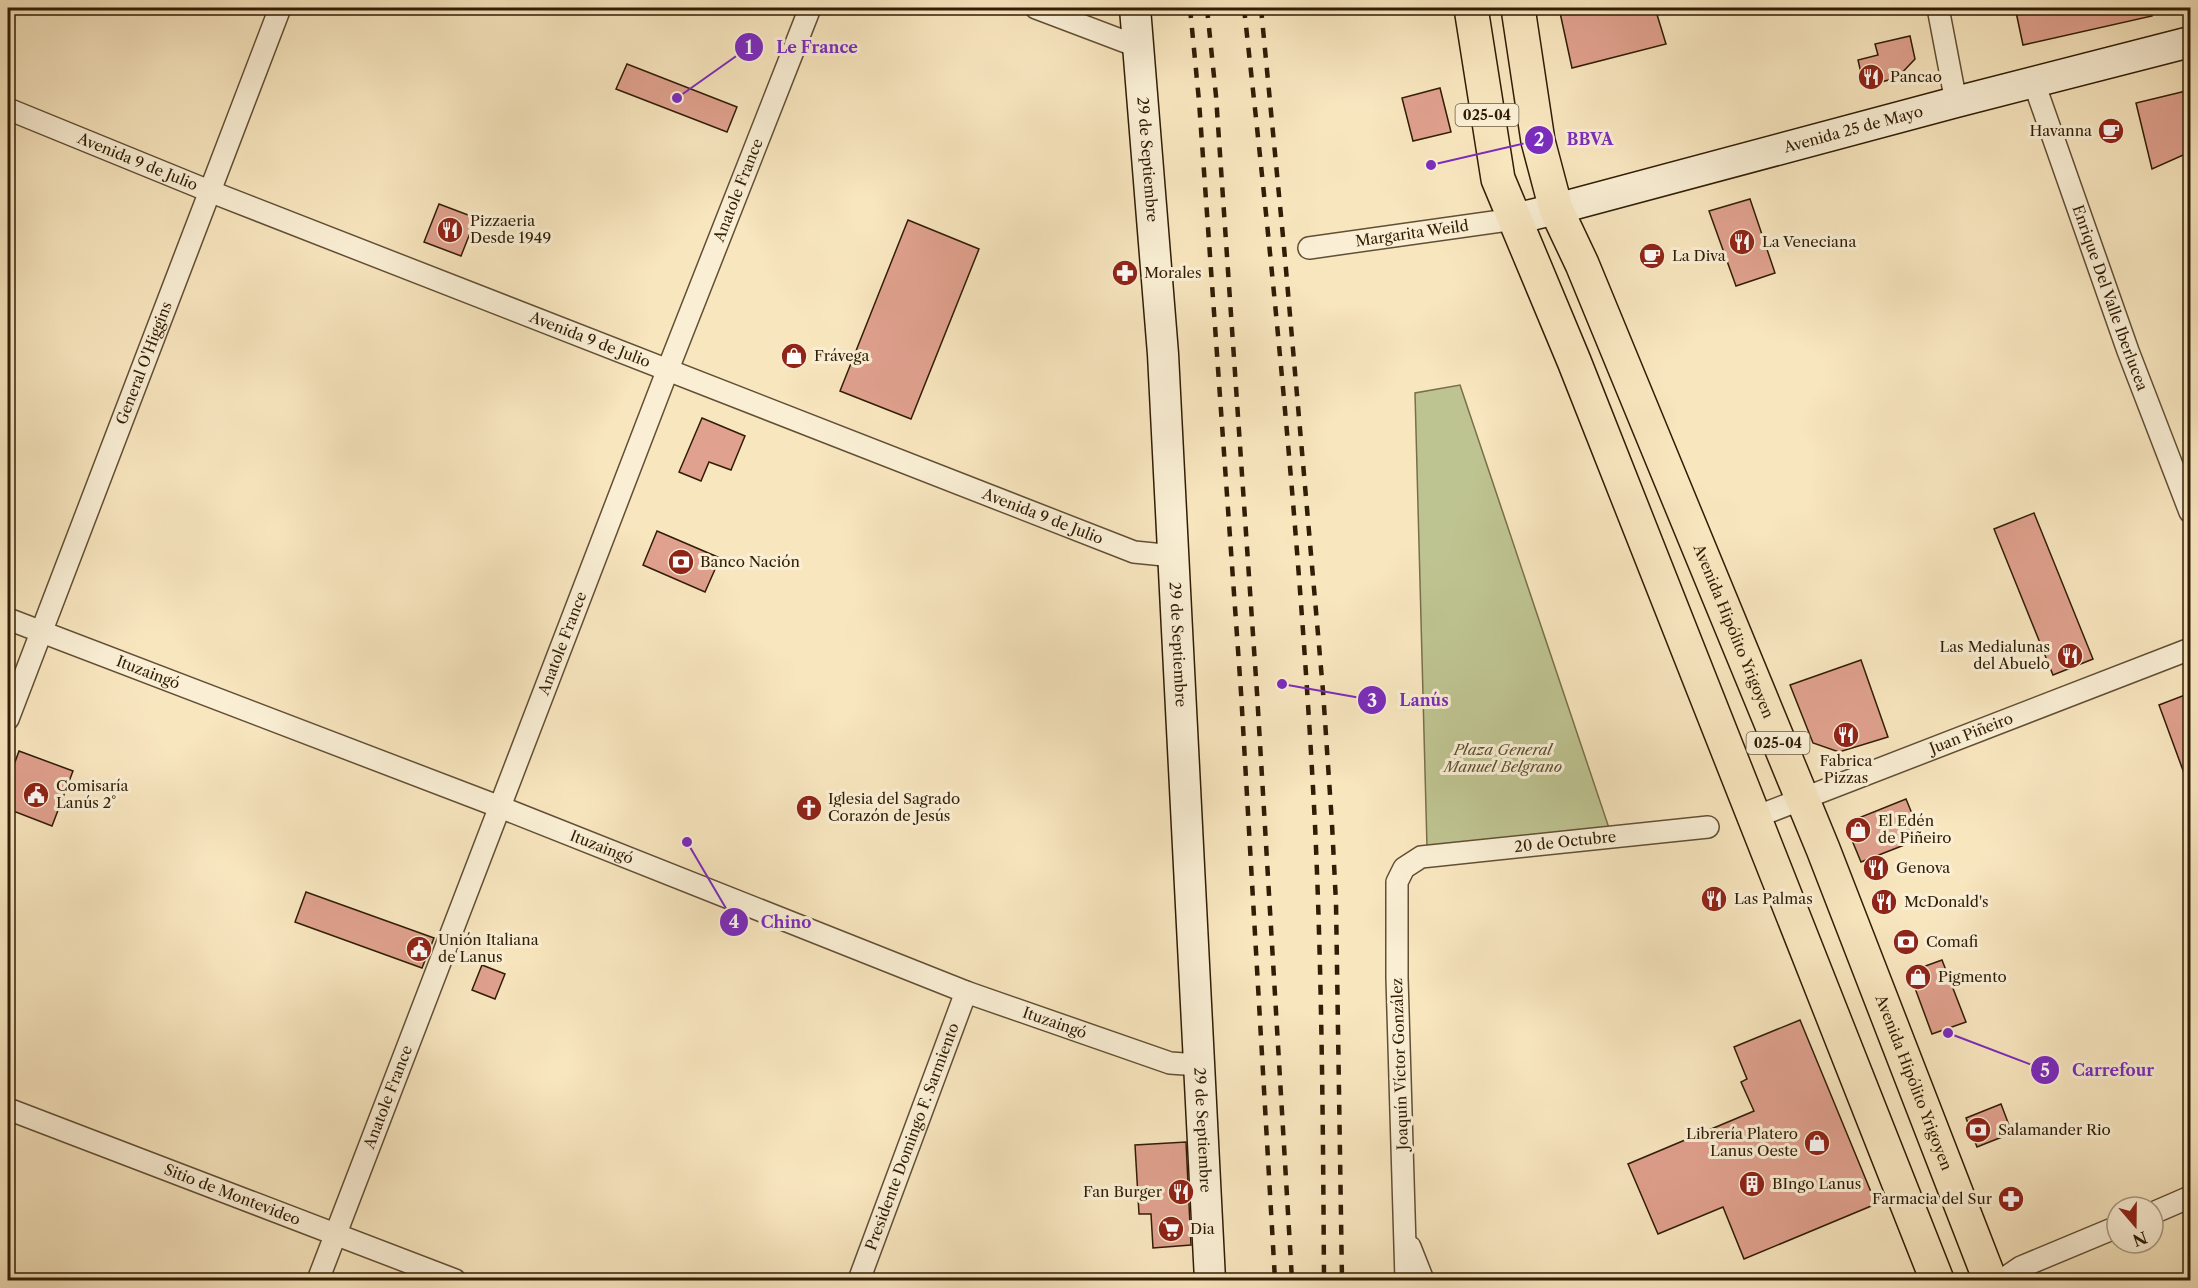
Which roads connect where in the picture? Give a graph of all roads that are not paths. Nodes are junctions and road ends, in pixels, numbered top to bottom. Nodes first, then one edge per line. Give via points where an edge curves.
1 (280, 8) edge
2 (810, 8) edge
3 (1036, 8) edge
4 (1136, 8) edge
5 (1471, 8) edge
6 (1518, 8) edge
7 (1938, 8) edge
8 (2190, 42) edge
9 (1139, 47) junction
10 (2034, 82) junction
11 (1956, 102) junction
12 (8, 109) edge
13 (209, 191) junction
14 (1556, 209) junction
15 (1515, 219) junction
16 (1309, 248) dead end
17 (668, 369) junction
18 (2190, 512) edge
19 (1174, 556) junction
20 (8, 619) edge
21 (41, 633) junction
22 (2190, 649) edge
23 (8, 719) edge
24 (1802, 800) junction
25 (500, 807) junction
26 (1753, 818) junction
27 (1708, 827) dead end
28 (1421, 857) joint
29 (966, 992) junction
30 (1199, 1065) junction
31 (8, 1109) edge
32 (2190, 1197) edge
33 (2165, 1208) edge
34 (2105, 1232) edge
35 (336, 1234) junction
36 (1405, 1235) junction
37 (318, 1281) edge
38 (455, 1281) edge
39 (859, 1281) edge
40 (1210, 1281) edge
41 (1406, 1281) edge
42 (1423, 1281) edge
43 (1937, 1281) edge
44 (1990, 1281) edge
45 (2002, 1281) edge

1 - 13 street, General O'Higgins
2 - 17 street, Anatole France
3 - 9 street
4 - 9 street, 29 de Septiembre
5 - 15 main road, 025-04 via 1498,179
6 - 14 main road, Avenida Hipólito Yrigoyen / 025-04 via 1538,141
7 - 11 street
8 - 10 street, Avenida 25 de Mayo
9 - 19 street, 29 de Septiembre
10 - 11 street, Avenida 25 de Mayo
10 - 18 street, Enrique Del Valle Iberlucea via 2128,351
11 - 14 street, Avenida 25 de Mayo
12 - 13 street, Avenida 9 de Julio
13 - 17 street, Avenida 9 de Julio
13 - 21 street, General O'Higgins
14 - 15 street, Avenida 25 de Mayo
14 - 24 main road, Avenida Hipólito Yrigoyen / 025-04
15 - 16 street, Margarita Weild
15 - 26 main road, 025-04
17 - 19 street, Avenida 9 de Julio via 1134,552
17 - 25 street, Anatole France
19 - 30 street, 29 de Septiembre
20 - 21 street, Ituzaingó
21 - 23 street, General O'Higgins
21 - 25 street, Ituzaingó
22 - 24 street, Juan Piñeiro
24 - 26 street, Juan Piñeiro
24 - 44 main road, Avenida Hipólito Yrigoyen / 025-04
25 - 29 street, Ituzaingó
25 - 35 street, Anatole France
26 - 43 main road, 025-04
27 - 28 street, 20 de Octubre
28 - 36 street, Joaquín Víctor González via 1404,868 1397,882
29 - 30 street, Ituzaingó via 1170,1064
29 - 39 street, Presidente Domingo F. Sarmiento
30 - 40 street, 29 de Septiembre
31 - 35 street, Sitio de Montevideo
32 - 33 street
34 - 45 street via 2021,1267
35 - 37 street, Anatole France
35 - 38 street, Sitio de Montevideo
36 - 41 street, Joaquín Víctor González
36 - 42 street

